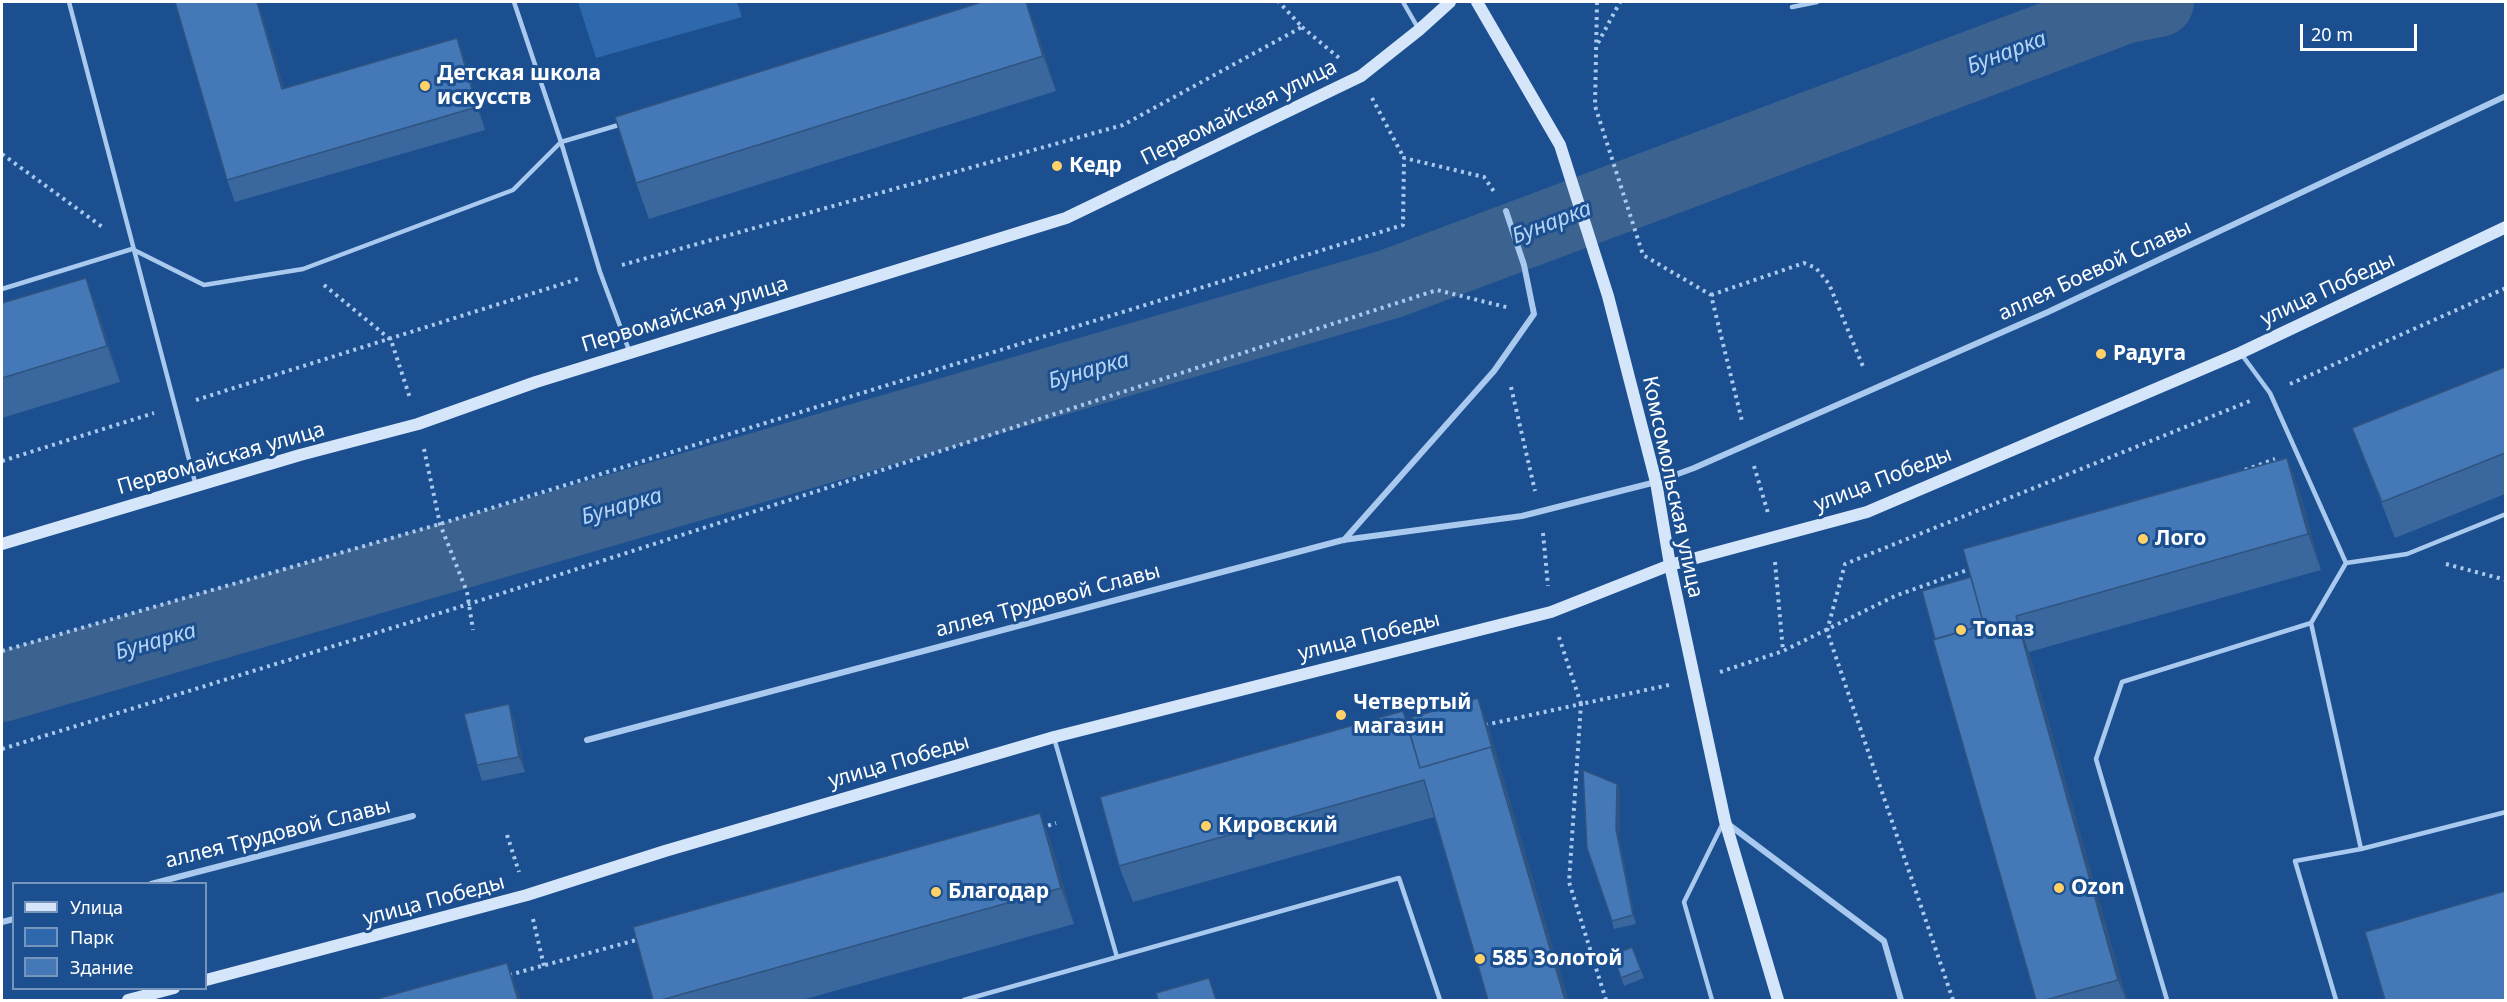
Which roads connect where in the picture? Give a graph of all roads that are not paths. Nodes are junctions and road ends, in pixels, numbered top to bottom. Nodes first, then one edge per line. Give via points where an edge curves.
1 (69, 2) edge
2 (513, 2) edge
3 (1403, 2) edge
4 (1450, 2) edge
5 (1477, 2) edge
6 (1817, 2) edge
7 (1792, 7) dead end
8 (1419, 30) junction
9 (2505, 96) edge
10 (630, 121) edge
11 (561, 142) junction
12 (1506, 211) road end
13 (2505, 227) edge
14 (132, 249) junction
15 (2, 289) edge
16 (630, 352) junction
17 (2240, 353) junction
18 (1656, 482) junction
19 (196, 486) junction
20 (2505, 514) edge
21 (1343, 540) junction
22 (2, 544) edge
23 (2346, 563) junction
24 (1670, 565) junction
25 (2310, 623) junction
26 (1054, 736) junction
27 (587, 740) dead end
28 (2505, 812) edge
29 (413, 816) dead end
30 (1725, 821) junction
31 (2361, 849) junction
32 (159, 882) edge
33 (1117, 957) junction
34 (207, 980) edge
35 (166, 990) edge
36 (128, 1000) edge
37 (964, 1000) edge
38 (1440, 1000) edge
39 (1712, 1000) edge
40 (1778, 1000) edge
41 (1901, 1000) edge
42 (2167, 1000) edge
43 (2336, 1000) edge

1 - 14 lane
2 - 11 lane
3 - 8 lane
4 - 8 main road, Первомайская улица
5 - 18 main road, Комсомольская улица via 1560,146 1608,296
6 - 7 lane
8 - 16 main road, Первомайская улица via 1361,76 1066,218
9 - 18 street, аллея Боевой Славы via 2048,312
10 - 11 lane
11 - 14 lane via 513,190 303,268 204,285
11 - 16 lane via 600,272
12 - 21 street via 1524,265 1534,314 1494,371
13 - 17 main road, улица Победы
14 - 15 lane
14 - 19 lane
16 - 19 main road, Первомайская улица via 418,424
17 - 23 lane via 2270,393
17 - 24 main road, улица Победы via 1867,512
18 - 21 street, аллея Трудовой Славы via 1522,516
18 - 24 main road, Комсомольская улица
19 - 22 main road, Первомайская улица
20 - 23 lane via 2407,554
21 - 27 street, аллея Трудовой Славы
23 - 25 lane
24 - 26 main road, улица Победы via 1551,612
24 - 30 main road, Комсомольская улица
25 - 31 lane
25 - 42 lane via 2122,682 2096,759
26 - 33 lane
26 - 34 main road, улица Победы via 527,896
28 - 31 lane
29 - 32 street, аллея Трудовой Славы
30 - 39 lane via 1684,902
30 - 40 main road, Комсомольская улица
30 - 41 street via 1884,941
31 - 43 lane via 2295,861
33 - 37 lane
33 - 38 lane via 1399,878
35 - 36 main road

